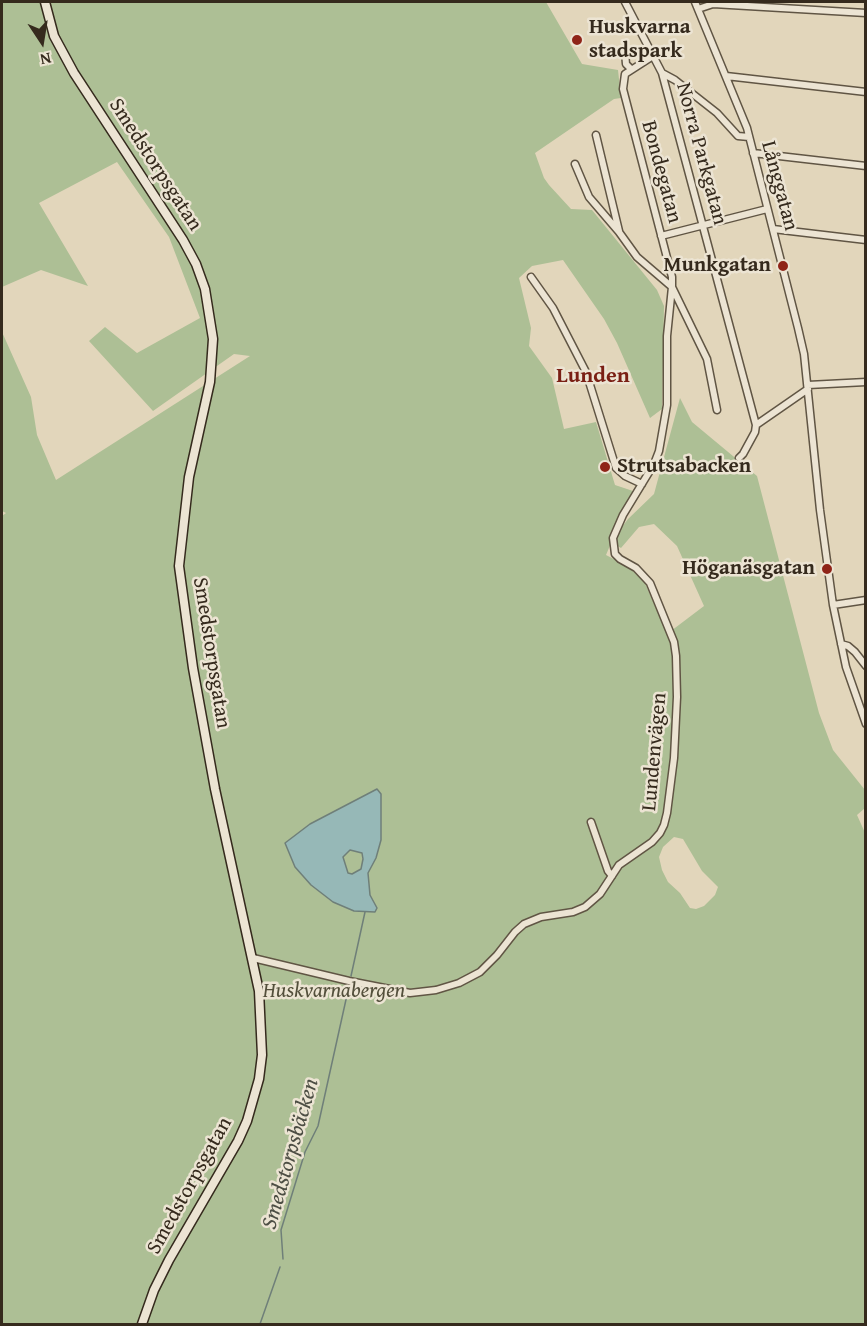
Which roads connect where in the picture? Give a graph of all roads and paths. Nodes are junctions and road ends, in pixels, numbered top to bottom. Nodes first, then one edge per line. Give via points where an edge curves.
1 (45, 2) edge
2 (625, 2) edge
3 (694, 2) edge
4 (698, 9) junction
5 (866, 13) edge
6 (625, 52) dead end
7 (653, 56) junction
8 (631, 69) junction
9 (662, 73) junction
10 (726, 76) junction
11 (866, 92) edge
12 (596, 135) dead end
13 (749, 137) junction
14 (753, 153) junction
15 (575, 164) dead end
16 (866, 166) edge
17 (768, 209) junction
18 (702, 226) junction
19 (773, 229) junction
20 (619, 232) junction
21 (661, 236) junction
22 (866, 240) edge
23 (531, 277) dead end
24 (672, 287) junction
25 (866, 382) edge
26 (808, 387) junction
27 (717, 410) dead end
28 (756, 425) junction
29 (739, 458) dead end
30 (642, 484) junction
31 (866, 600) edge
32 (833, 605) junction
33 (841, 644) junction
34 (866, 666) edge
35 (866, 723) edge
36 (591, 822) dead end
37 (612, 876) junction
38 (253, 958) junction
39 (142, 1324) edge

1 - 38 street, Smedstorpsgatan via 63,55 189,250 207,298 213,339 210,382 189,477 179,566 215,789
2 - 7 street, Norra Parkgatan
3 - 4 street, Långgatan
4 - 5 street via 713,4
4 - 10 street, Långgatan
6 - 8 street via 626,64
7 - 8 street
7 - 9 street, Norra Parkgatan
8 - 21 street, Bondegatan via 623,89
9 - 13 street via 717,113 738,136
9 - 18 street, Norra Parkgatan
10 - 11 street
10 - 13 street, Långgatan
12 - 20 street
13 - 14 street, Långgatan
14 - 16 street
14 - 17 street, Långgatan
15 - 20 street via 589,197
17 - 18 street
17 - 19 street, Långgatan
18 - 21 street
18 - 28 street, Norra Parkgatan
19 - 22 street
19 - 26 street, Långgatan
20 - 24 street via 637,257
21 - 24 street, Bondegatan
23 - 30 street via 554,308 586,372 616,468
24 - 27 street, Bondegatan via 707,359
24 - 30 street, Lundenvägen via 667,405 654,464
25 - 26 street
26 - 28 street
26 - 32 street, Långgatan
28 - 29 street
30 - 37 street, Lundenvägen via 614,533 613,548 620,559 650,583 674,642 676,728 664,825 652,842 624,861
31 - 32 street
32 - 33 street, Långgatan
33 - 34 street via 855,652
33 - 35 street, Långgatan
36 - 37 street
37 - 38 street, Lundenvägen via 585,907 524,924 480,972 436,990 410,993
38 - 39 street, Smedstorpsgatan via 262,1029 261,1067 254,1098 238,1141 154,1290

